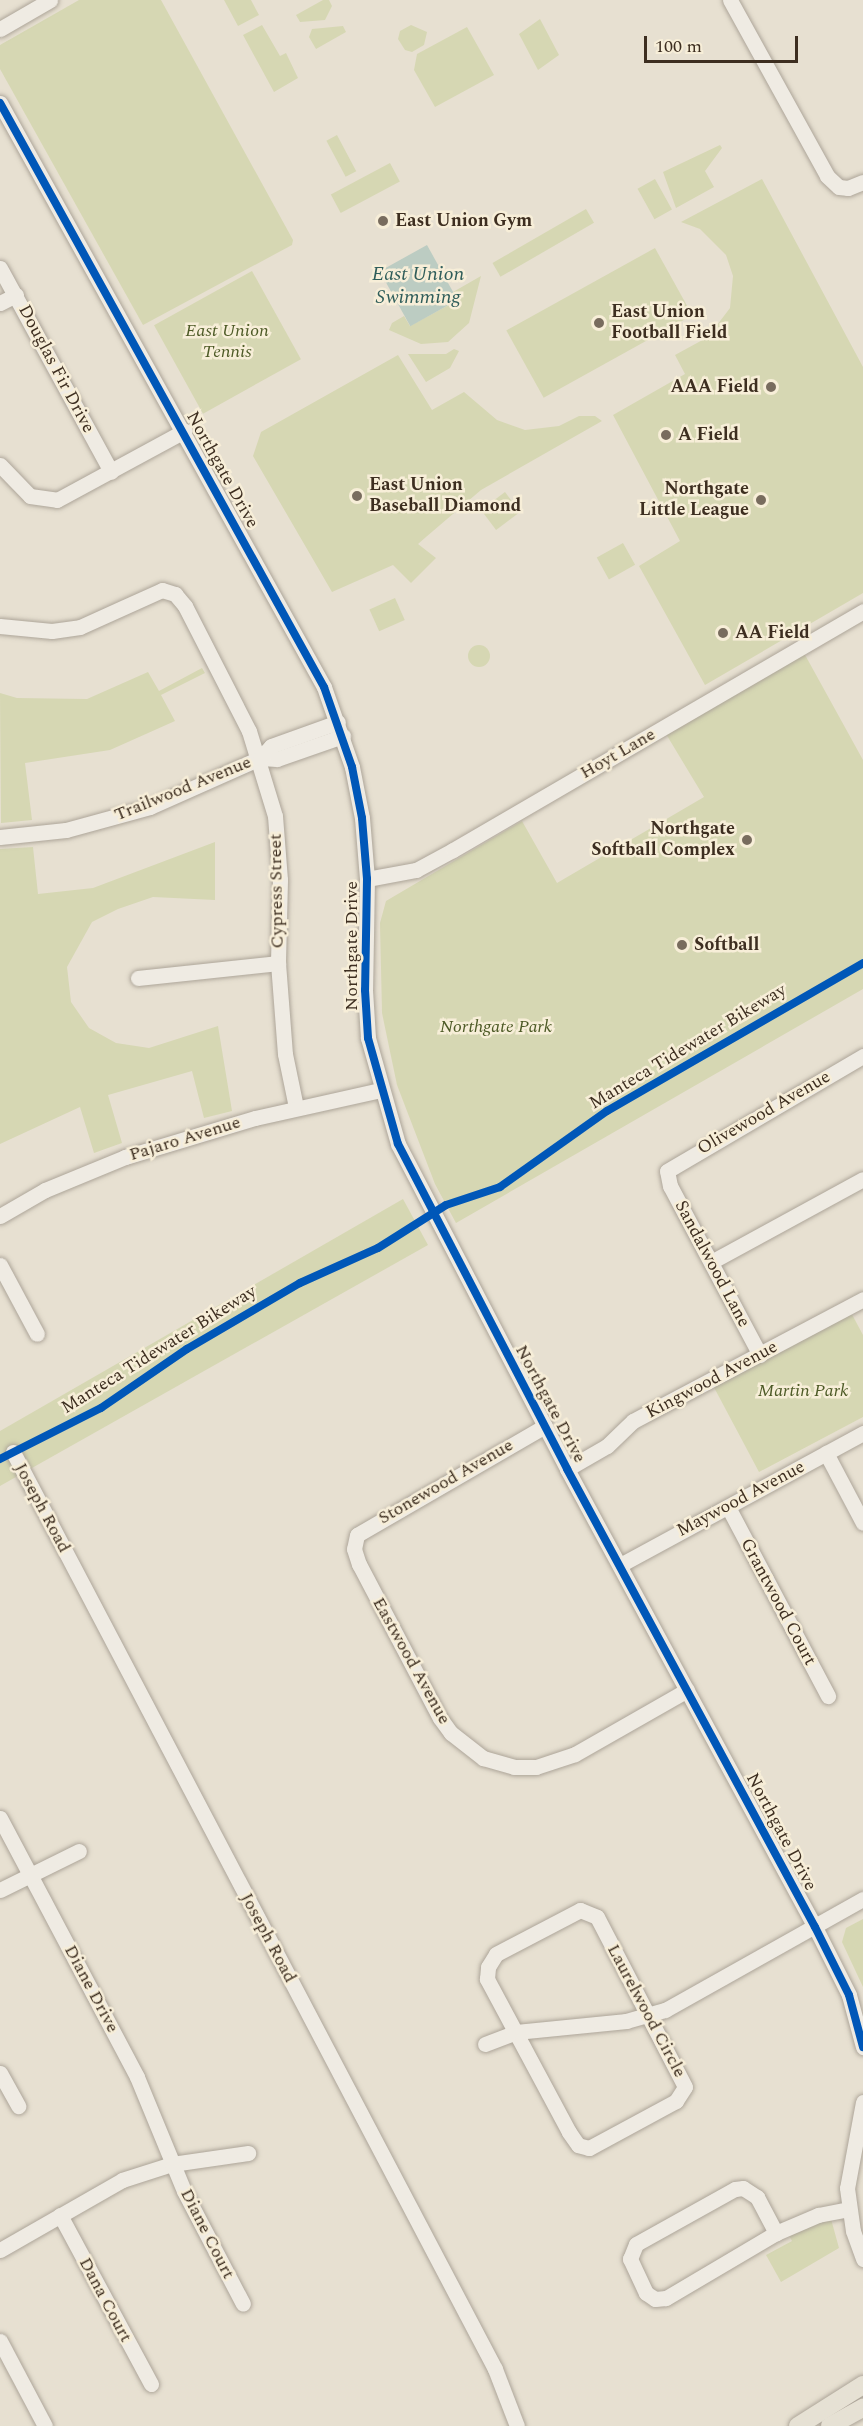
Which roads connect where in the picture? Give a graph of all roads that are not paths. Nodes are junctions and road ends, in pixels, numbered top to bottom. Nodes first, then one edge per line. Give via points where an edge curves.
1 (50, 0) edge
2 (730, 0) edge
3 (0, 29) edge
4 (0, 103) edge
5 (863, 182) edge
6 (0, 268) edge
7 (16, 295) junction
8 (0, 303) edge
9 (184, 431) junction
10 (0, 465) edge
11 (111, 472) junction
12 (863, 611) edge
13 (0, 626) edge
14 (341, 729) junction
15 (260, 758) junction
16 (0, 837) edge
17 (367, 879) junction
18 (278, 963) junction
19 (138, 978) dead end
20 (863, 1056) edge
21 (380, 1090) junction
22 (296, 1107) junction
23 (667, 1171) joint
24 (863, 1179) edge
25 (0, 1216) edge
26 (711, 1262) junction
27 (0, 1265) edge
28 (863, 1299) edge
29 (37, 1334) dead end
30 (760, 1355) junction
31 (544, 1426) junction
32 (863, 1433) edge
33 (13, 1452) dead end
34 (826, 1453) junction
35 (567, 1469) junction
36 (728, 1507) junction
37 (863, 1523) edge
38 (354, 1544) joint
39 (620, 1565) junction
40 (687, 1690) junction
41 (828, 1696) dead end
42 (0, 1818) edge
43 (80, 1851) dead end
44 (30, 1875) junction
45 (0, 1890) edge
46 (863, 1899) edge
47 (815, 1927) junction
48 (648, 2015) junction
49 (516, 2032) junction
50 (485, 2044) dead end
51 (863, 2047) edge
52 (0, 2073) edge
53 (863, 2102) edge
54 (18, 2106) dead end
55 (248, 2153) dead end
56 (172, 2164) junction
57 (848, 2209) junction
58 (60, 2215) junction
59 (776, 2233) junction
60 (0, 2250) edge
61 (863, 2259) edge
62 (243, 2304) dead end
63 (0, 2342) edge
64 (151, 2384) dead end
65 (863, 2385) edge
66 (863, 2408) edge
67 (45, 2426) edge
68 (517, 2426) edge
69 (798, 2426) edge
70 (830, 2426) edge

1 - 3 street
2 - 5 street via 822,166 838,187
4 - 9 street, Northgate Drive
6 - 7 street, Douglas Fir Drive
7 - 8 street
7 - 11 street, Douglas Fir Drive
9 - 11 street
9 - 14 street, Northgate Drive via 324,687
10 - 11 street via 30,496 46,501 57,500
12 - 17 street, Hoyt Lane via 416,870
13 - 15 street, Cypress Street via 52,631 80,627 162,590 175,594 185,606
14 - 15 street, Trailwood Avenue via 271,746
14 - 17 street, Northgate Drive via 362,818
15 - 16 street, Trailwood Avenue via 115,819 66,830
15 - 18 street, Cypress Street via 280,850
17 - 21 street, Northgate Drive via 365,990 368,1038
18 - 19 street
18 - 22 street, Cypress Street via 285,1054
20 - 23 street, Olivewood Avenue
21 - 22 street, Pajaro Avenue
21 - 31 street, Northgate Drive via 419,1190
22 - 25 street, Pajaro Avenue via 125,1157 45,1190
23 - 26 street, Sandalwood Lane via 670,1186
24 - 26 street
26 - 30 street, Sandalwood Lane
27 - 29 street
28 - 30 street, Kingwood Avenue
30 - 35 street, Kingwood Avenue via 708,1378 633,1421 607,1446
31 - 35 street, Northgate Drive
31 - 38 street, Stonewood Avenue via 369,1526 357,1535
32 - 34 street, Maywood Avenue
33 - 68 street, Joseph Road via 495,2369
34 - 36 street, Maywood Avenue
34 - 37 street
35 - 39 street, Northgate Drive
36 - 39 street, Maywood Avenue
36 - 41 street, Grantwood Court
38 - 40 street, Eastwood Avenue via 359,1564 440,1718 451,1733 483,1758 514,1767 554,1763
39 - 40 street, Northgate Drive
40 - 47 street, Northgate Drive
42 - 44 street, Diane Drive
43 - 44 street
44 - 45 street
44 - 56 street, Diane Drive via 155,2112
46 - 47 street
47 - 48 street via 693,1996
47 - 51 street, Northgate Drive via 849,1995
48 - 49 street
48 - 49 street, Laurelwood Circle via 597,1917 580,1910 496,1954 490,1962 488,1979
48 - 49 street, Laurelwood Circle via 682,2078 682,2095 589,2148 578,2145 568,2132
49 - 50 street
52 - 54 street
53 - 57 street via 851,2153
55 - 56 street
56 - 58 street via 122,2180
56 - 62 street, Diane Court
57 - 59 street via 818,2215
57 - 61 street
58 - 60 street
58 - 64 street, Dana Court
59 - 59 street via 754,2193 735,2189 636,2244 630,2259 646,2293 655,2299 666,2298
63 - 67 street
65 - 69 main road
66 - 70 main road

